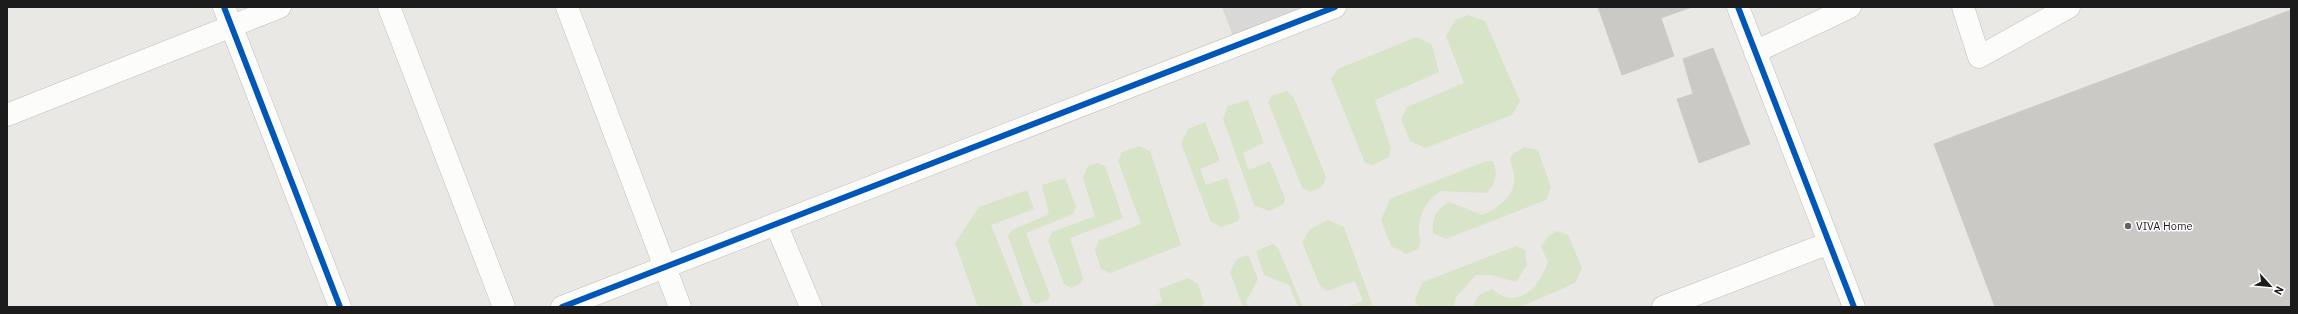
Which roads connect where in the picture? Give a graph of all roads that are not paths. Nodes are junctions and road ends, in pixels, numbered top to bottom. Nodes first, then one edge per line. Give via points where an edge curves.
1 (280, 7) edge
2 (388, 7) edge
3 (567, 7) edge
4 (1335, 7) edge
5 (1738, 7) edge
6 (1850, 7) edge
7 (1963, 7) edge
8 (2069, 7) edge
9 (228, 16) edge
10 (1755, 52) junction
11 (7, 115) edge
12 (776, 224) junction
13 (1829, 243) junction
14 (666, 267) junction
15 (340, 307) edge
16 (504, 307) edge
17 (562, 307) edge
18 (680, 307) edge
19 (811, 307) edge
20 (1663, 307) edge
21 (1854, 307) edge

1 - 9 street
2 - 16 street
3 - 14 street
4 - 12 street
5 - 10 street
6 - 10 street
7 - 8 street via 1979,57
9 - 11 street
9 - 15 street
10 - 13 street
12 - 14 street
12 - 19 street
13 - 20 street
13 - 21 street
14 - 17 street
14 - 18 street

